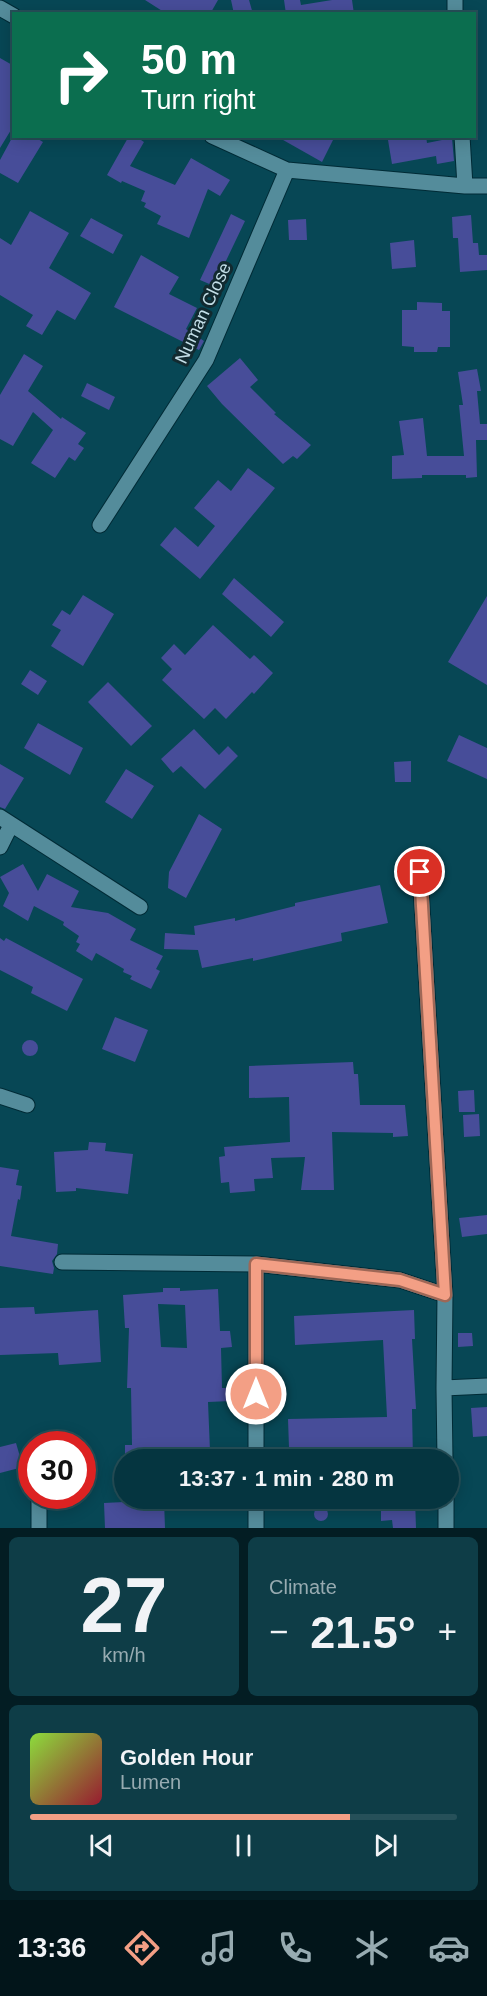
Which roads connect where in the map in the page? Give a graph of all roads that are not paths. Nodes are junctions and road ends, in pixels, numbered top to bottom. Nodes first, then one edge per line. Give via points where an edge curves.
1 (216, 138) edge
2 (462, 138) edge
3 (287, 171) junction
4 (465, 186) junction
5 (487, 186) edge
6 (100, 525) dead end
7 (5, 821) edge
8 (0, 847) edge
9 (420, 872) dead end
10 (140, 907) dead end
11 (0, 1096) edge
12 (27, 1105) dead end
13 (62, 1262) dead end
14 (256, 1264) junction
15 (445, 1295) junction
16 (487, 1386) edge
17 (444, 1388) junction
18 (256, 1449) edge
19 (445, 1449) edge
20 (39, 1509) edge
21 (256, 1509) edge
22 (446, 1509) edge
23 (39, 1528) edge
24 (256, 1528) edge
25 (446, 1528) edge

1 - 3 street
2 - 4 street
3 - 4 street
3 - 6 street, Numan Close via 206,360
4 - 5 street
7 - 8 street
7 - 10 street
9 - 15 street
11 - 12 street
13 - 14 street
14 - 15 street via 400,1280
14 - 18 street
15 - 17 street
16 - 17 street
17 - 19 street
20 - 23 street
21 - 24 street
22 - 25 street

